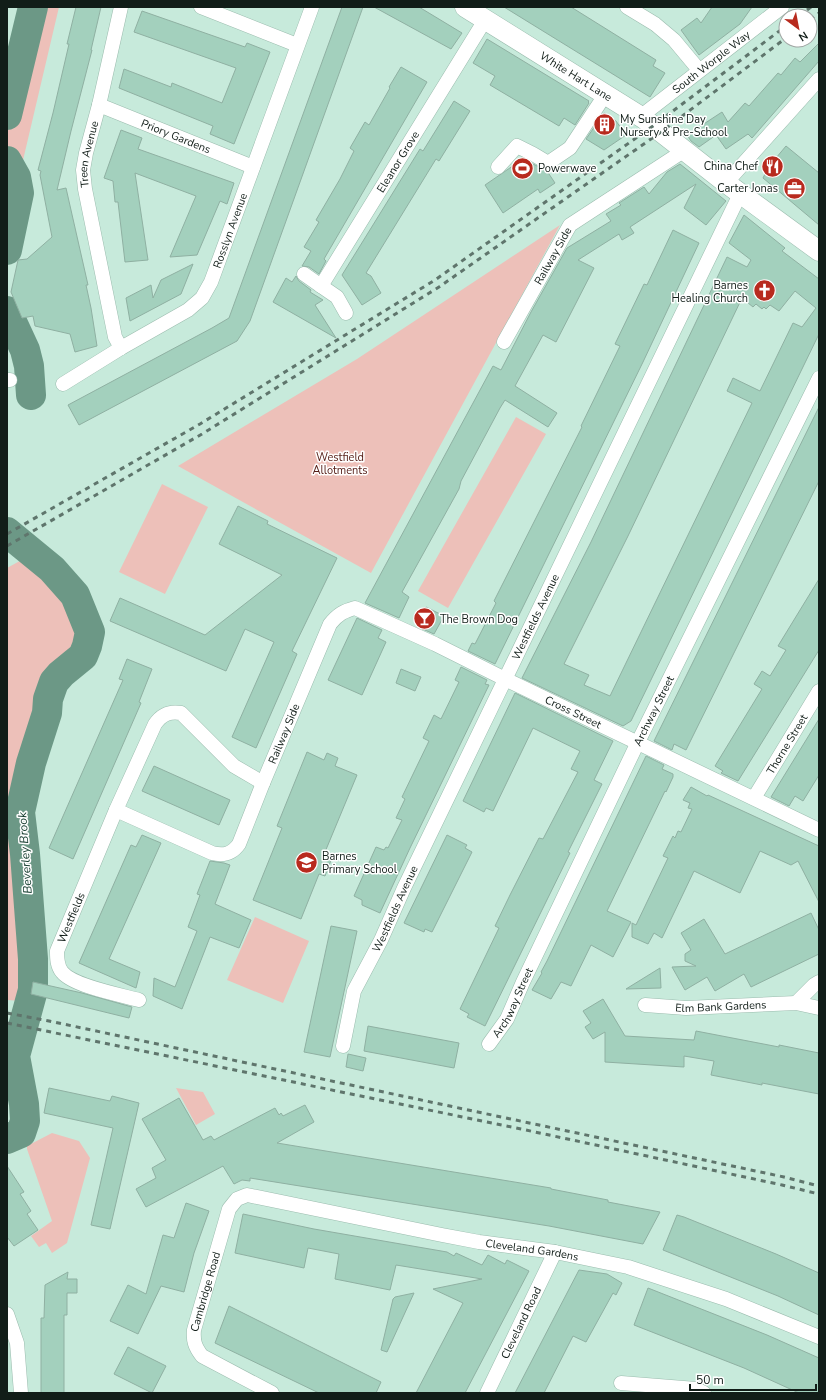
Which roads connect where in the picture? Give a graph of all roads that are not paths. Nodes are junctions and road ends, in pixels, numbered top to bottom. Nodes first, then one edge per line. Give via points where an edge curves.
1 (121, 7) edge
2 (201, 7) edge
3 (312, 7) edge
4 (627, 7) edge
5 (782, 7) edge
6 (473, 11) edge
7 (297, 45) junction
8 (699, 70) junction
9 (819, 79) edge
10 (605, 95) junction
11 (99, 105) junction
12 (640, 117) junction
13 (685, 150) junction
14 (253, 167) junction
15 (498, 167) dead end
16 (733, 187) junction
17 (819, 251) edge
18 (304, 274) dead end
19 (321, 286) junction
20 (346, 313) dead end
21 (504, 342) dead end
22 (121, 348) junction
23 (819, 378) edge
24 (63, 384) dead end
25 (330, 624) joint
26 (505, 679) junction
27 (819, 691) edge
28 (638, 742) junction
29 (263, 782) junction
30 (754, 798) junction
31 (116, 810) junction
32 (819, 830) edge
33 (819, 982) edge
34 (138, 1000) dead end
35 (796, 1003) junction
36 (645, 1005) dead end
37 (819, 1008) edge
38 (488, 1044) dead end
39 (342, 1046) dead end
40 (237, 1199) joint
41 (555, 1252) junction
42 (7, 1314) edge
43 (819, 1336) edge
44 (621, 1383) dead end
45 (21, 1393) edge
46 (272, 1393) edge
47 (487, 1393) edge
48 (704, 1393) edge

1 - 11 street, Treen Avenue
2 - 7 street
3 - 7 street, Rosslyn Avenue
4 - 8 street via 655,24 674,40
5 - 8 street, South Worple Way
6 - 10 street, White Hart Lane
6 - 19 street, Eleanor Grove
7 - 14 street, Rosslyn Avenue
8 - 12 street, South Worple Way
9 - 16 street, Westfields Avenue
10 - 12 street, White Hart Lane
10 - 15 street via 570,148 548,163 517,146
11 - 14 street, Priory Gardens
11 - 22 street, Treen Avenue via 86,153 85,189 115,337
12 - 13 street, White Hart Lane
13 - 16 street, White Hart Lane
13 - 21 street, Railway Side via 570,225
14 - 22 street, Rosslyn Avenue via 211,282 202,298 188,310
16 - 17 street, White Hart Lane
16 - 26 street, Westfields Avenue
18 - 19 street
19 - 20 street via 337,297
22 - 24 street, Rosslyn Avenue
23 - 28 street, Archway Street
25 - 26 street, Cross Street via 344,610 355,608
25 - 29 street, Railway Side
26 - 28 street, Cross Street
26 - 39 street, Westfields Avenue via 381,940 354,991
27 - 30 street, Thorne Street
28 - 30 street, Cross Street
28 - 38 street, Archway Street via 507,1019
29 - 31 street, Railway Side via 239,844 234,851 222,855 212,853
29 - 31 street, Westfields via 234,766 181,713 174,712 159,718
30 - 32 street, Cross Street
31 - 34 street, Westfields via 57,951 57,961 61,971 68,978
33 - 35 street
35 - 36 street, Elm Bank Gardens via 686,1008
35 - 37 street, Elm Bank Gardens
40 - 41 street, Cleveland Gardens via 247,1195 479,1242
40 - 46 street, Cambridge Road via 225,1219 193,1338 202,1356
41 - 43 street, Cleveland Gardens via 628,1267 726,1299
41 - 47 street, Cleveland Road
42 - 45 street via 17,1343
44 - 48 street via 696,1389

